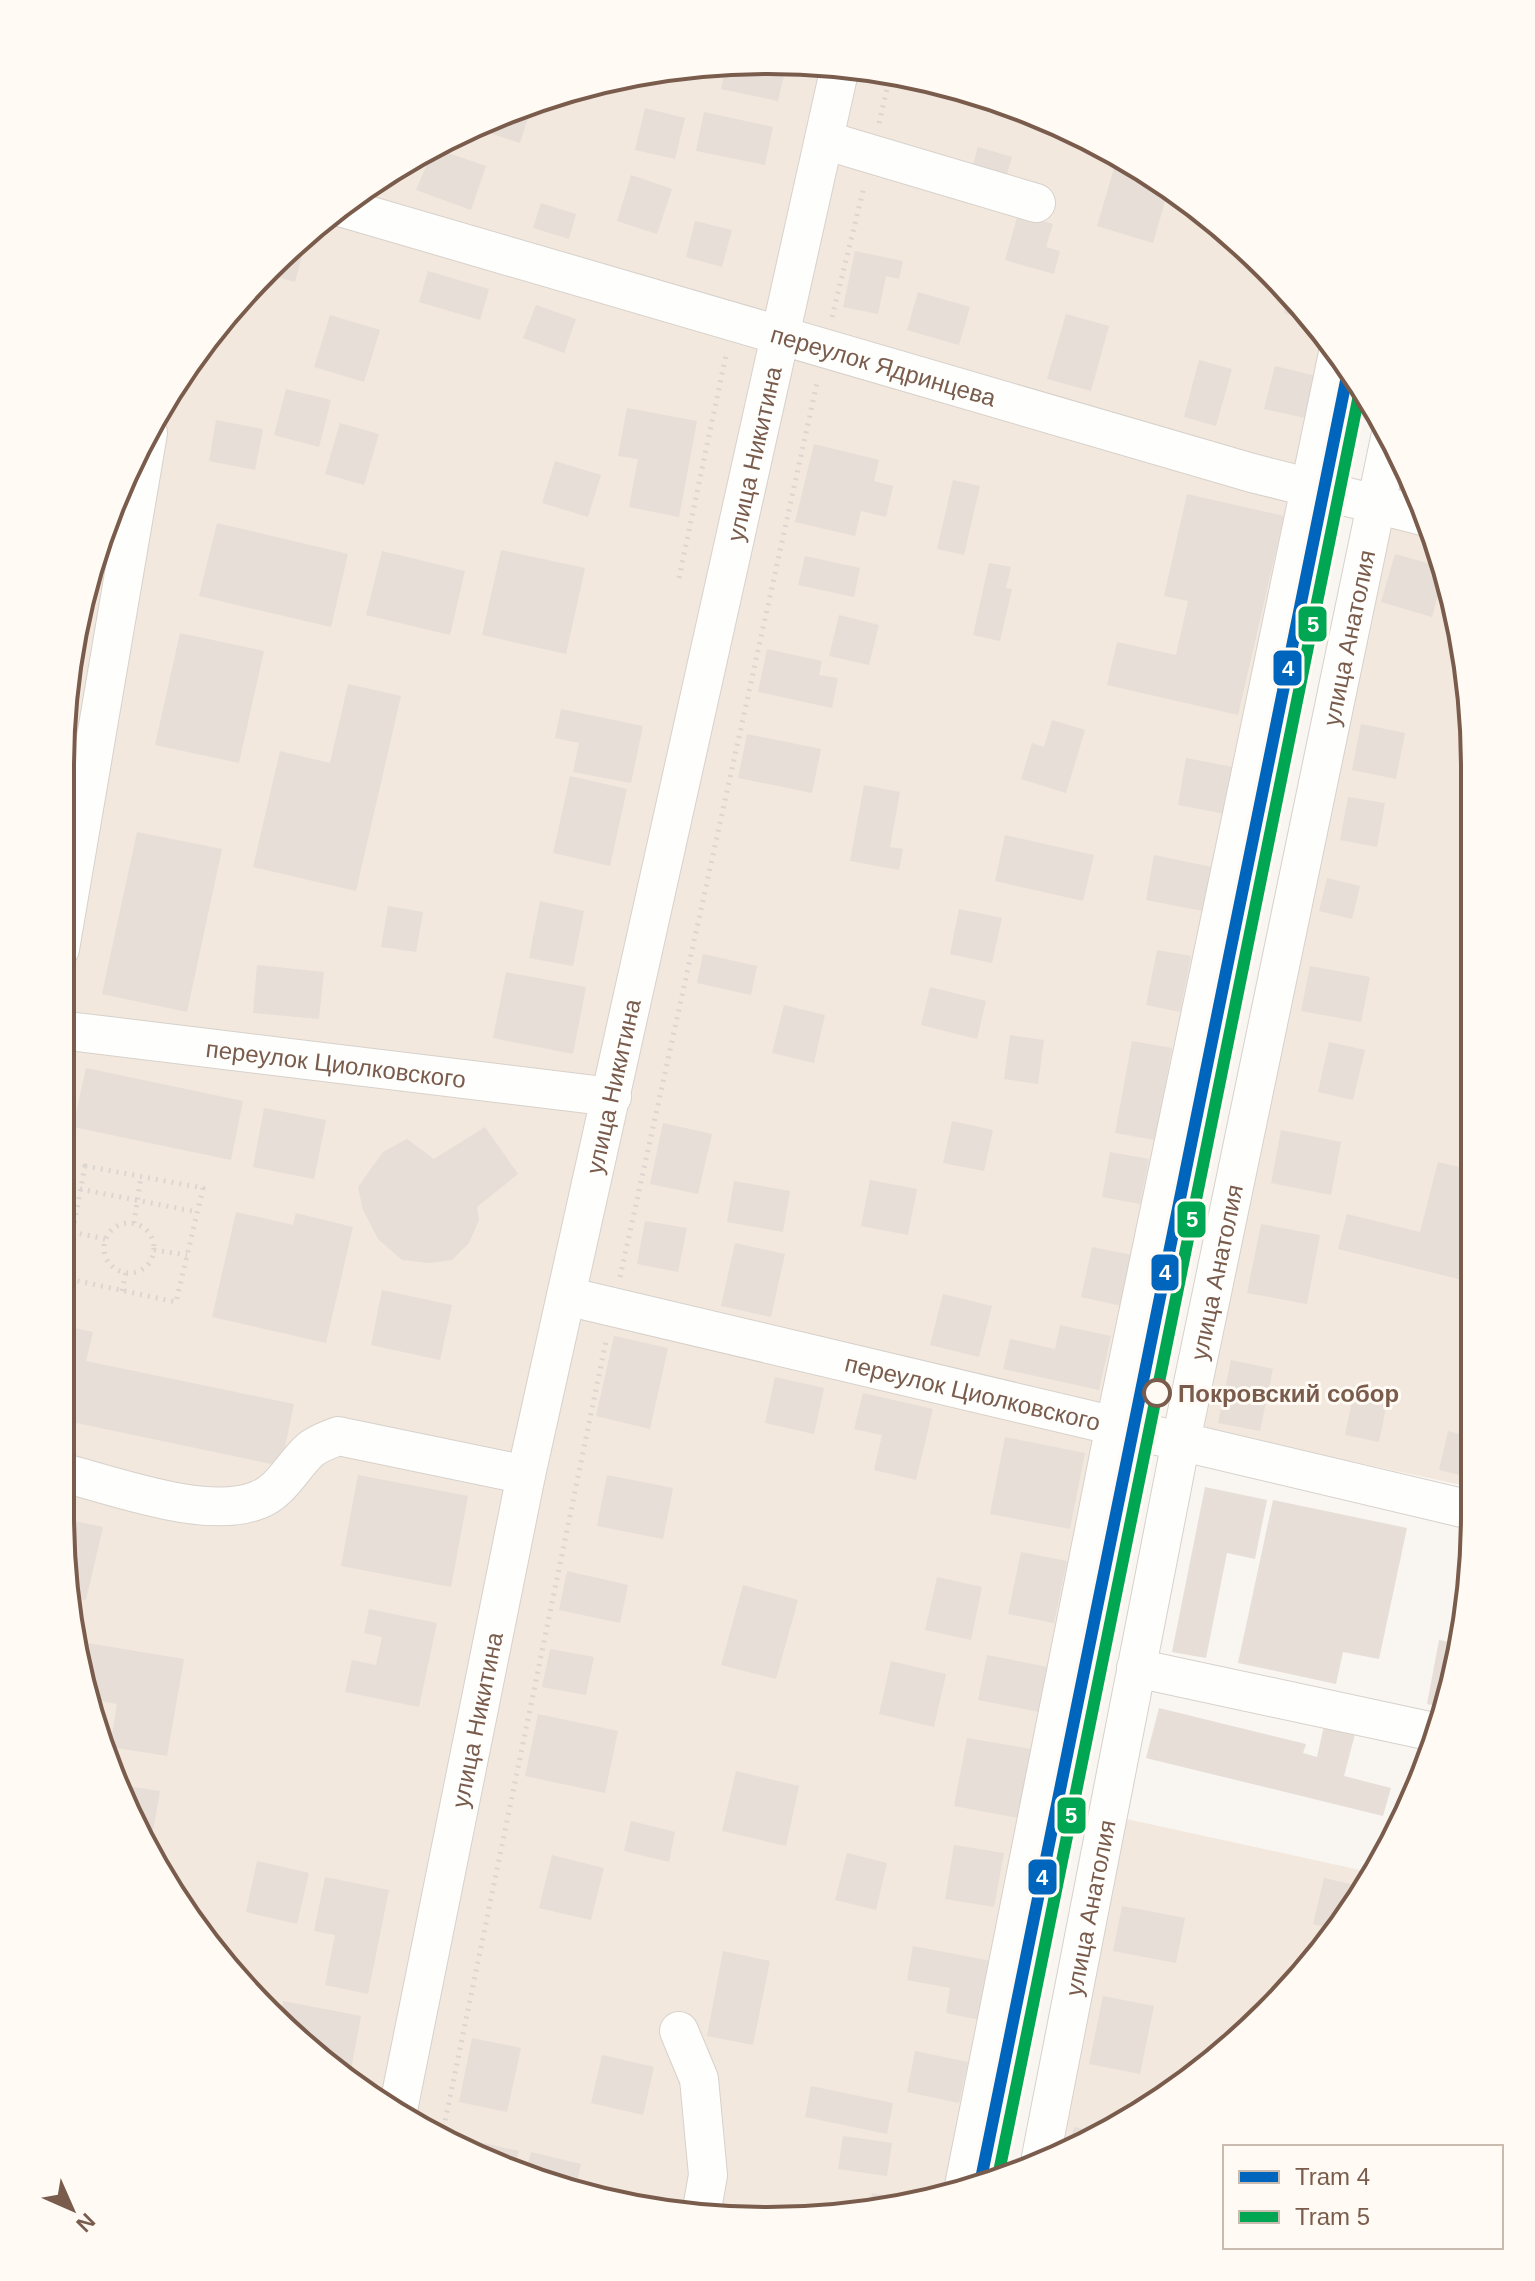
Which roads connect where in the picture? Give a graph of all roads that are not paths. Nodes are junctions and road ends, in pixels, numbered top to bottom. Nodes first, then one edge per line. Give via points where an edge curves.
1 (838, 78) edge
2 (824, 140) junction
3 (1036, 203) dead end
4 (354, 211) edge
5 (780, 337) junction
6 (1335, 369) edge
7 (1386, 456) edge
8 (142, 470) edge
9 (1308, 487) junction
10 (1376, 504) junction
11 (1412, 513) edge
12 (74, 867) edge
13 (74, 1032) edge
14 (612, 1097) junction
15 (566, 1296) junction
16 (1115, 1425) junction
17 (1181, 1441) junction
18 (74, 1475) edge
19 (526, 1475) junction
20 (1461, 1508) edge
21 (1136, 1668) junction
22 (1426, 1730) edge
23 (679, 2031) dead end
24 (400, 2101) edge
25 (1042, 2150) edge
26 (966, 2177) edge
27 (703, 2204) edge

1 - 2 street, улица Никитина
2 - 3 street
2 - 5 street, улица Никитина
4 - 5 street, переулок Ядринцева
5 - 9 street, переулок Ядринцева
5 - 14 street, улица Никитина
6 - 9 street
7 - 10 street, улица Анатолия
8 - 12 street
9 - 10 street, переулок Ядринцева
9 - 16 street
10 - 11 street, переулок Ядринцева
10 - 17 street, улица Анатолия
13 - 14 street, переулок Циолковского
14 - 15 street, улица Никитина
15 - 16 street, переулок Циолковского
15 - 19 street, улица Никитина
16 - 17 street, переулок Циолковского
16 - 26 street
17 - 20 street, переулок Циолковского
17 - 21 street, улица Анатолия
18 - 19 street via 199,1506 237,1505 260,1500 313,1447 338,1436
19 - 24 street, улица Никитина
21 - 22 street
21 - 25 street, улица Анатолия
23 - 27 street via 699,2079 708,2175

